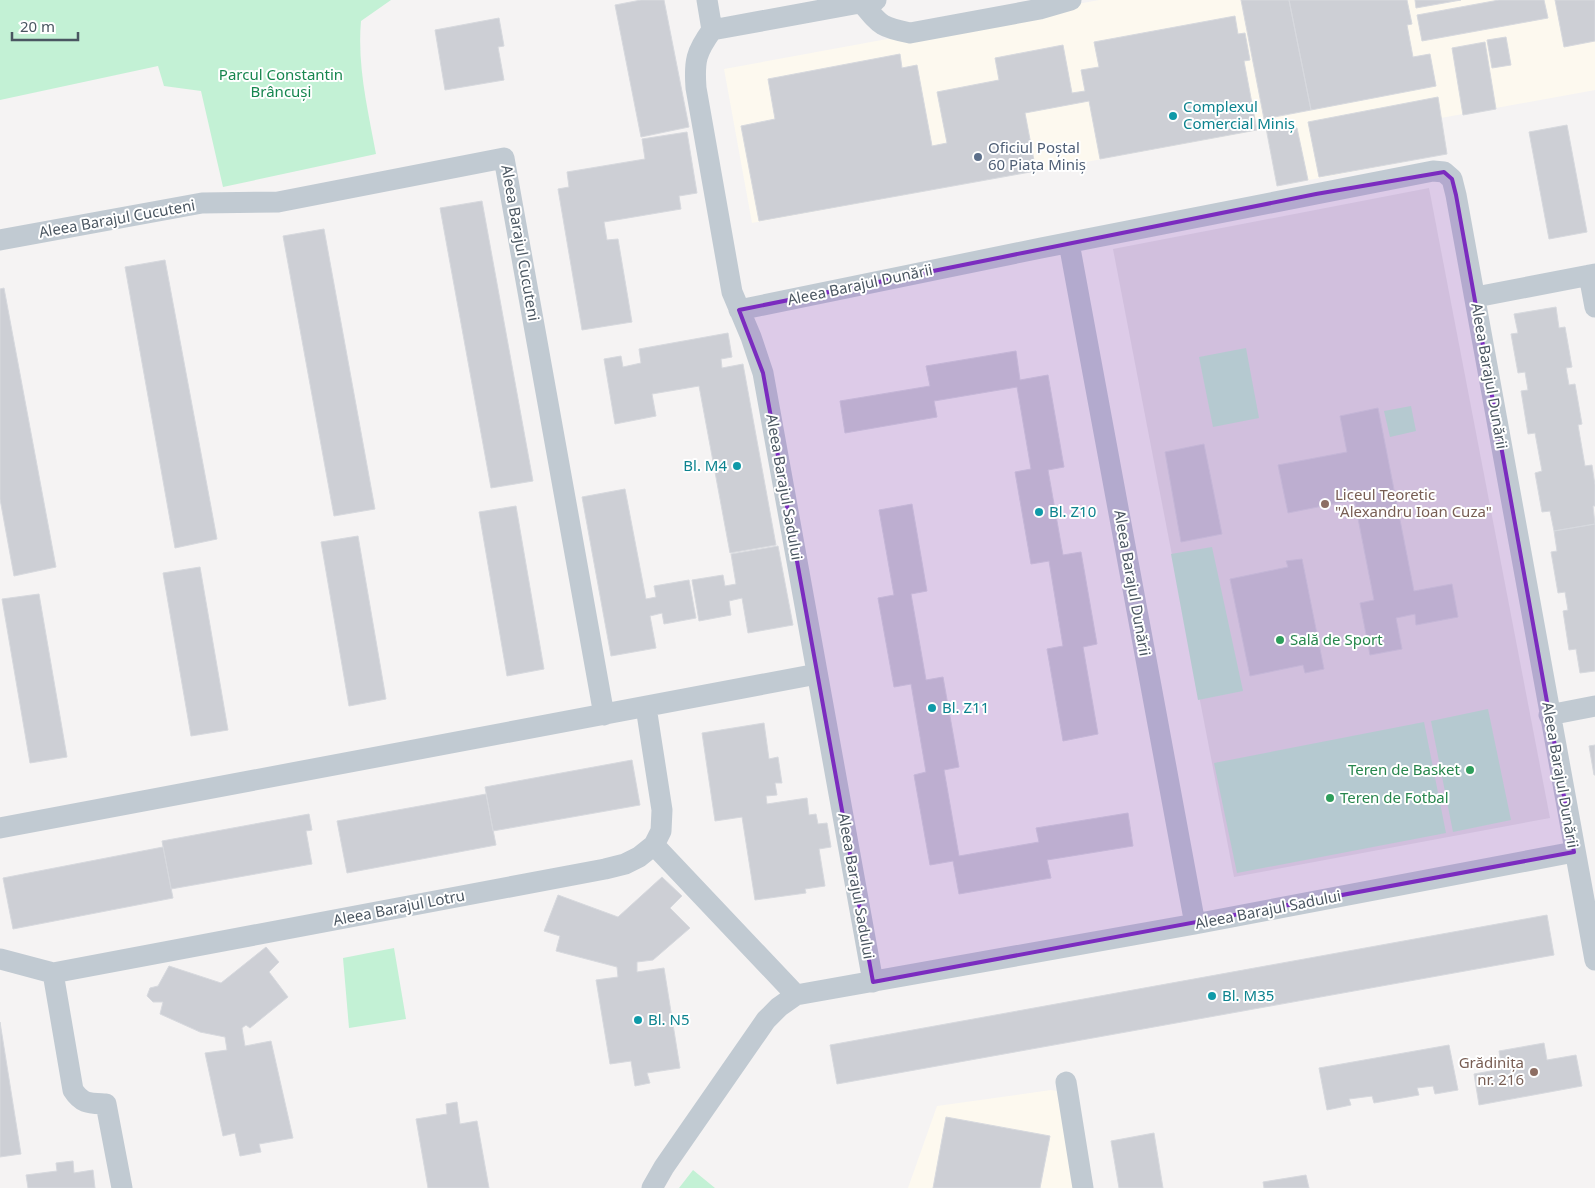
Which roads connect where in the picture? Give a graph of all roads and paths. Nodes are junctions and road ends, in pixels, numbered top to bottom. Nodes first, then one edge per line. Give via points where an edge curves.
1 (707, 0) edge
2 (1071, 0) edge
3 (869, 1) edge
4 (712, 30) junction
5 (0, 240) edge
6 (1069, 242) junction
7 (1592, 274) edge
8 (1476, 297) junction
9 (1595, 307) edge
10 (739, 310) junction
11 (817, 674) junction
12 (1595, 706) edge
13 (646, 707) junction
14 (604, 715) junction
15 (1549, 715) junction
16 (0, 828) edge
17 (654, 845) junction
18 (1574, 852) junction
19 (1195, 924) junction
20 (0, 959) edge
21 (1595, 960) edge
22 (53, 973) junction
23 (873, 982) junction
24 (796, 995) junction
25 (1066, 1082) dead end
26 (122, 1188) edge
27 (652, 1188) edge
28 (1083, 1188) edge

1 - 4 street
2 - 3 street via 1040,9 910,33 878,23
3 - 4 street
4 - 10 street, Aleea Barajul Sadului via 694,66 696,88 732,292
5 - 14 street, Aleea Barajul Cucuteni via 202,203 278,202 504,158
6 - 8 street, Aleea Barajul Dunării via 1433,171 1444,172 1452,179
6 - 10 street, Aleea Barajul Dunării
6 - 19 street, Aleea Barajul Dunării
7 - 8 street
7 - 9 street
8 - 15 street, Aleea Barajul Dunării
10 - 11 street, Aleea Barajul Sadului via 763,373
11 - 13 street
11 - 23 street, Aleea Barajul Sadului
12 - 15 street
13 - 14 street
13 - 17 street via 662,810 661,831
14 - 16 street
15 - 18 street, Aleea Barajul Dunării
17 - 22 street, Aleea Barajul Lotru via 625,864 605,869
17 - 24 street
18 - 19 street, Aleea Barajul Sadului
18 - 21 street, Aleea Barajul Dunării
19 - 23 street, Aleea Barajul Sadului
20 - 22 street, Aleea Barajul Lotru
22 - 26 street via 73,1090 79,1099 106,1104
23 - 24 street, Aleea Barajul Sadului
24 - 27 street, Aleea Barajul Sadului via 766,1020
25 - 28 street

